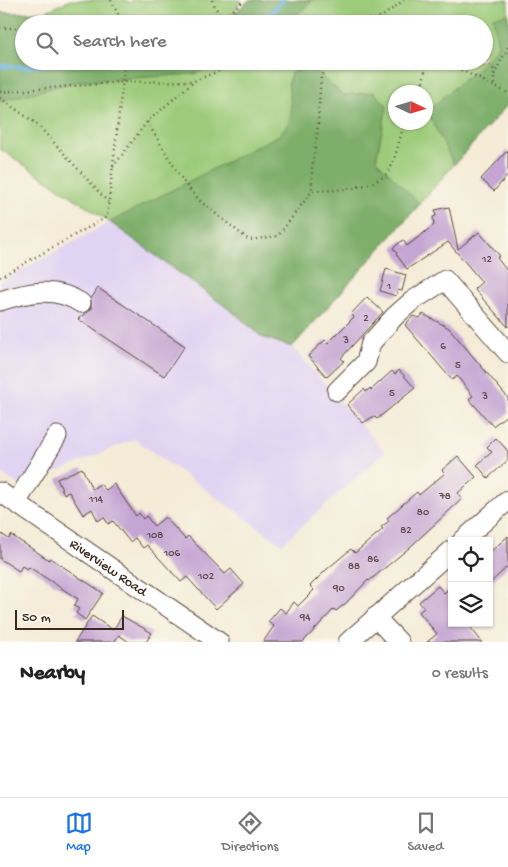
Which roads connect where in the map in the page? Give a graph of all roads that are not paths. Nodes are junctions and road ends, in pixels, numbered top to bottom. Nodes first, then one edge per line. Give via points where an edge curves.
1 (0, 301) edge
2 (81, 302) dead end
3 (508, 353) edge
4 (337, 391) dead end
5 (57, 436) dead end
6 (0, 492) edge
7 (508, 500) edge
8 (16, 503) junction
9 (466, 537) edge
10 (448, 553) edge
11 (375, 617) junction
12 (219, 642) edge
13 (348, 642) edge
14 (398, 642) edge

1 - 2 street via 27,292 48,292 63,293
3 - 4 street via 445,280 412,300 394,316 371,344 366,362
5 - 8 street
6 - 8 street, Riverview Road
7 - 9 street
8 - 12 street, Riverview Road
10 - 11 street
11 - 13 street
11 - 14 street

